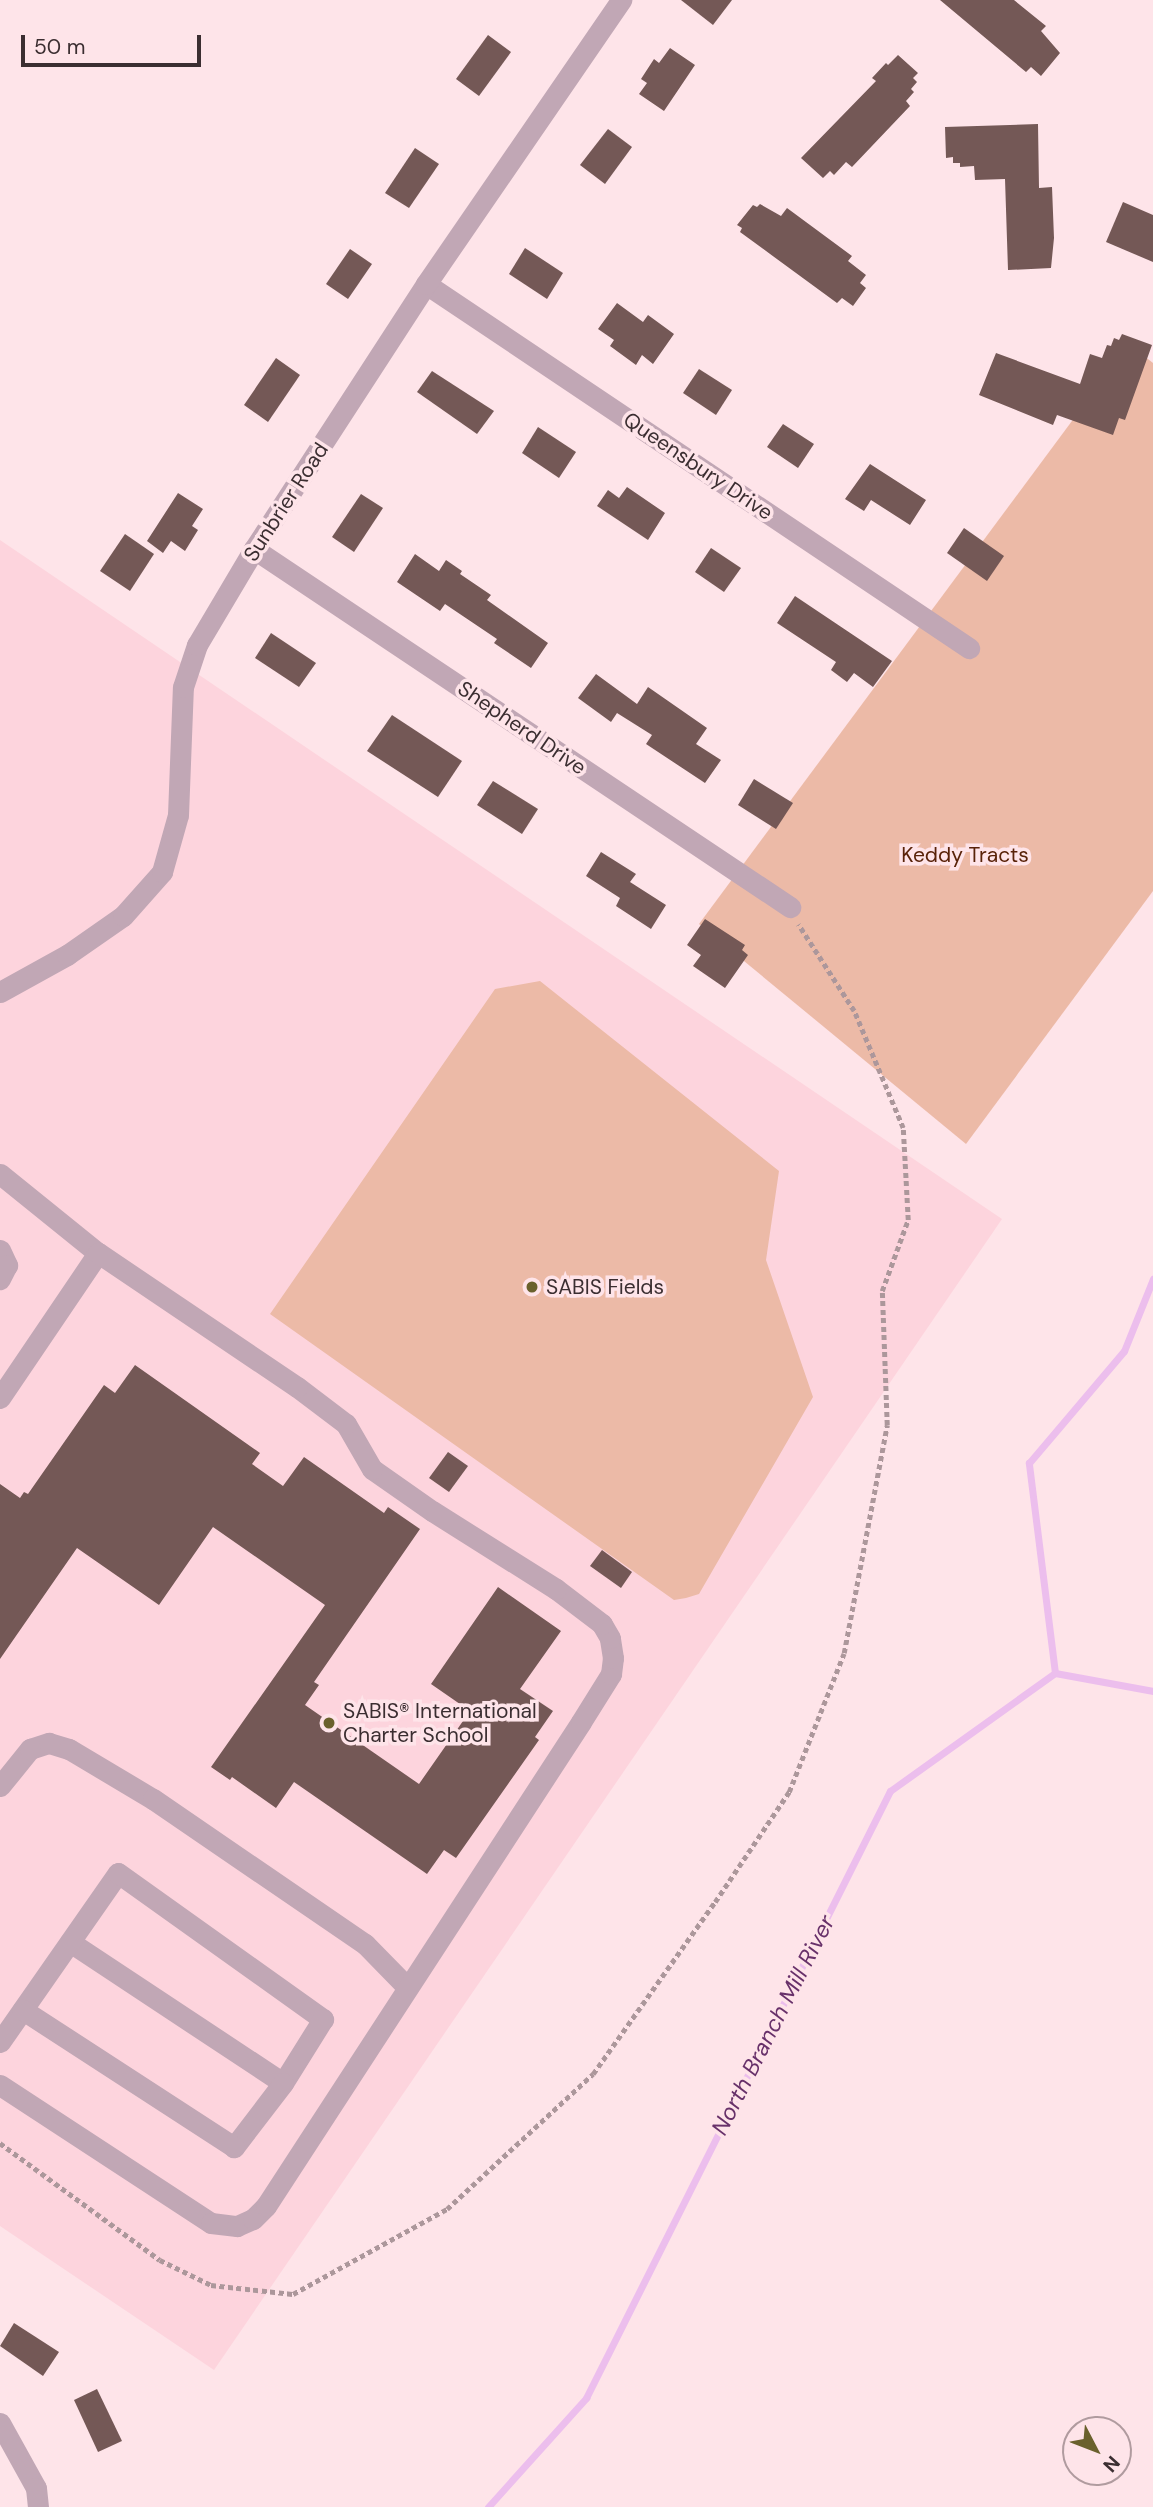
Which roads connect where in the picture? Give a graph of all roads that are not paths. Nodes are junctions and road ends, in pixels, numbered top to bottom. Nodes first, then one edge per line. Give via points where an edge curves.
1 (621, 0) edge
2 (426, 284) junction
3 (254, 549) junction
4 (969, 648) dead end
5 (790, 907) road end
6 (0, 992) edge
7 (0, 1174) edge
8 (0, 1250) edge
9 (98, 1253) junction
10 (0, 1279) edge
11 (0, 1398) edge
12 (0, 1786) edge
13 (70, 1942) junction
14 (407, 1987) junction
15 (23, 2010) junction
16 (0, 2042) edge
17 (283, 2082) junction
18 (0, 2085) edge
19 (0, 2423) edge
20 (38, 2507) edge

1 - 2 street, Sunbrier Road
2 - 3 street, Sunbrier Road
2 - 4 street, Queensbury Drive
3 - 5 street, Shepherd Drive
3 - 6 street, Sunbrier Road via 197,645 183,687 178,815 162,872 123,916 67,955
7 - 9 street
8 - 10 street via 7,1265
9 - 11 street
9 - 14 street via 346,1424 372,1469 556,1589 601,1624 612,1648 611,1674
12 - 14 street via 30,1749 49,1743 69,1749 152,1799 365,1944
13 - 15 street
13 - 17 street
13 - 17 street via 118,1873 323,2019
14 - 18 street via 266,2206 253,2219 237,2225 211,2223
15 - 16 street
15 - 17 street via 234,2147
19 - 20 street via 36,2488

